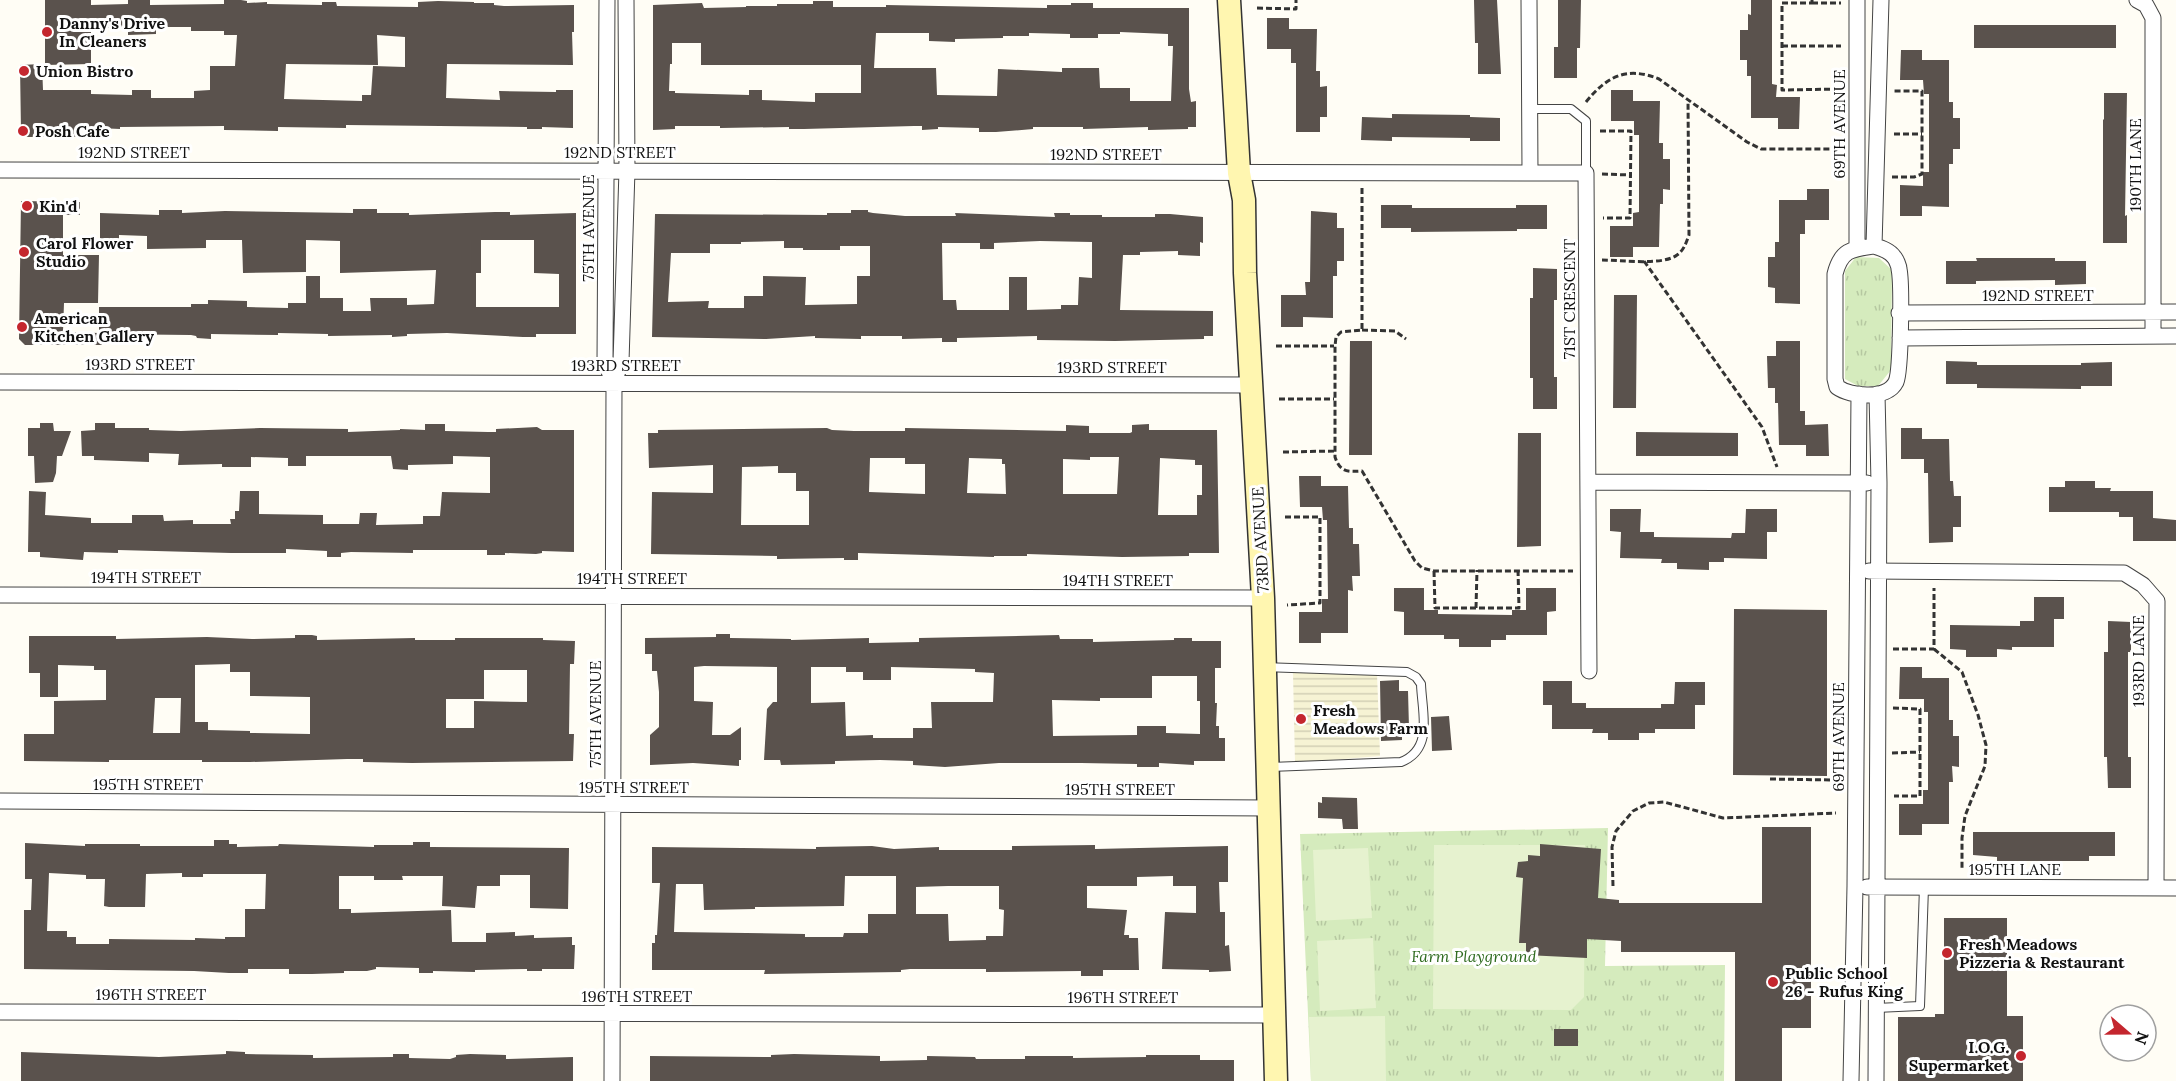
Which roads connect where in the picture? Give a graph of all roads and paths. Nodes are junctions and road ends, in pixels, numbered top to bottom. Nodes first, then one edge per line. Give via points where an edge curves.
1 (607, 0) edge
2 (626, 0) edge
3 (1229, 0) edge
4 (1296, 0) edge
5 (1529, 0) edge
6 (1857, 0) edge
7 (1881, 0) edge
8 (2137, 0) edge
9 (1812, 1) edge
10 (1841, 3) dead end
11 (1257, 8) dead end
12 (1782, 46) junction
13 (1841, 46) dead end
14 (1841, 89) dead end
15 (1892, 91) dead end
16 (1688, 99) junction
17 (1586, 102) dead end
18 (1529, 108) junction
19 (1600, 131) dead end
20 (1892, 134) dead end
21 (1922, 134) junction
22 (1840, 149) dead end
23 (0, 170) edge
24 (606, 170) junction
25 (627, 170) junction
26 (1239, 172) junction
27 (1530, 172) junction
28 (1593, 174) junction
29 (1630, 175) junction
30 (1892, 177) dead end
31 (1362, 186) dead end
32 (1600, 218) dead end
33 (1874, 246) junction
34 (1857, 248) junction
35 (1600, 260) dead end
36 (1644, 261) junction
37 (2153, 312) junction
38 (2176, 312) edge
39 (1899, 313) junction
40 (1362, 330) junction
41 (2153, 336) junction
42 (2176, 336) edge
43 (1406, 339) dead end
44 (1900, 339) junction
45 (1276, 346) dead end
46 (1335, 346) junction
47 (0, 382) edge
48 (614, 383) junction
49 (1252, 385) junction
50 (1858, 394) junction
51 (1877, 394) junction
52 (1279, 399) dead end
53 (1335, 399) junction
54 (1283, 452) dead end
55 (1335, 452) junction
56 (1778, 470) dead end
57 (1588, 482) junction
58 (1857, 483) junction
59 (1879, 483) junction
60 (1286, 517) dead end
61 (1477, 570) junction
62 (1518, 570) junction
63 (1434, 571) junction
64 (1574, 571) dead end
65 (1877, 571) junction
66 (1857, 572) junction
67 (1934, 586) dead end
68 (0, 595) edge
69 (613, 596) junction
70 (1263, 598) junction
71 (1287, 605) dead end
72 (1476, 608) junction
73 (1892, 649) dead end
74 (1934, 649) junction
75 (1264, 667) junction
76 (1589, 671) dead end
77 (1891, 708) dead end
78 (1920, 752) junction
79 (1891, 753) dead end
80 (1267, 768) junction
81 (1770, 779) dead end
82 (1837, 780) dead end
83 (1891, 795) dead end
84 (0, 801) edge
85 (613, 805) junction
86 (1268, 808) junction
87 (1836, 813) dead end
88 (1962, 869) dead end
89 (1613, 886) dead end
90 (1855, 886) junction
91 (1877, 887) junction
92 (1924, 887) junction
93 (2156, 887) junction
94 (2176, 888) edge
95 (1876, 1008) junction
96 (0, 1012) edge
97 (612, 1014) junction
98 (1273, 1015) junction
99 (612, 1081) edge
100 (1276, 1081) edge
101 (1851, 1081) edge
102 (1876, 1081) edge

1 - 24 street, 75TH AVENUE
2 - 25 street, 75TH AVENUE
3 - 26 street, 73RD AVENUE
4 - 11 path via 1296,9
5 - 18 street
6 - 34 street, 69TH AVENUE
7 - 33 street
8 - 37 street, 190TH LANE via 2146,5 2153,18
9 - 10 path
9 - 12 path via 1782,3
12 - 13 path
12 - 14 path via 1782,90
15 - 21 path via 1922,91
16 - 17 path via 1659,79 1644,73 1628,73 1598,88
16 - 22 path via 1761,149
16 - 36 path via 1689,235 1676,256
18 - 27 street
18 - 28 lane via 1571,109 1586,122
19 - 29 path via 1631,131
20 - 21 path
21 - 30 path via 1922,174
23 - 24 street, 192ND STREET
24 - 25 street, 192ND STREET
24 - 48 street, 75TH AVENUE via 605,362
25 - 26 street, 192ND STREET
25 - 48 street, 75TH AVENUE via 621,362
26 - 27 street
26 - 49 street, 73RD AVENUE via 1244,200
27 - 28 street
28 - 29 path
28 - 57 street, 71ST CRESCENT
29 - 32 path via 1630,218
31 - 40 path
33 - 34 street
33 - 39 street via 1893,255 1899,269
34 - 50 street via 1845,252 1834,274 1835,379 1837,387 1846,393
35 - 36 path
36 - 56 path via 1762,427
37 - 38 street, 192ND STREET
37 - 39 street, 192ND STREET
37 - 41 street, 190TH LANE
39 - 44 street
40 - 43 path via 1395,331
40 - 46 path via 1341,332
41 - 42 street
41 - 44 street
44 - 51 street via 1896,381 1889,390
45 - 46 path
46 - 53 path
47 - 48 street, 193RD STREET
48 - 49 street, 193RD STREET
48 - 69 street, 75TH AVENUE
49 - 70 street, 73RD AVENUE
50 - 51 street
50 - 58 street, 69TH AVENUE
51 - 59 street
52 - 53 path
53 - 55 path
54 - 55 path
55 - 63 path via 1341,469 1362,471 1415,561
57 - 58 street
57 - 76 street, 71ST CRESCENT
58 - 59 street
58 - 66 street, 69TH AVENUE
59 - 65 street
60 - 71 path via 1320,517 1320,603
61 - 62 path
61 - 63 path
61 - 72 path
62 - 64 path
62 - 72 path via 1519,608
63 - 72 path via 1436,608
65 - 66 street, 193RD LANE
65 - 91 street
65 - 93 street, 193RD LANE via 2124,573 2144,585 2157,601
66 - 90 street, 69TH AVENUE
67 - 74 path
68 - 69 street, 194TH STREET
69 - 70 street, 194TH STREET
69 - 85 street, 75TH AVENUE
70 - 75 street, 73RD AVENUE
73 - 74 path
74 - 88 path via 1962,672 1986,745 1985,766 1965,816
75 - 80 street, 73RD AVENUE
75 - 80 lane via 1407,672 1421,684 1424,738 1420,750 1401,762
77 - 78 path via 1920,709
78 - 79 path
78 - 83 path via 1920,796
80 - 86 street, 73RD AVENUE
81 - 82 path
84 - 85 street, 195TH STREET
85 - 86 street, 195TH STREET
85 - 97 street, 75TH AVENUE
86 - 98 street, 73RD AVENUE
87 - 89 path via 1723,818 1664,802 1649,803 1633,811 1616,831 1612,847
90 - 91 street, 195TH LANE
90 - 101 street, 69TH AVENUE
91 - 92 street, 195TH LANE
91 - 95 street
92 - 93 street, 195TH LANE
92 - 95 lane via 1920,1006
93 - 94 street, 195TH LANE
95 - 102 street
96 - 97 street, 196TH STREET
97 - 98 street, 196TH STREET
97 - 99 street, 75TH AVENUE
98 - 100 street, 73RD AVENUE

